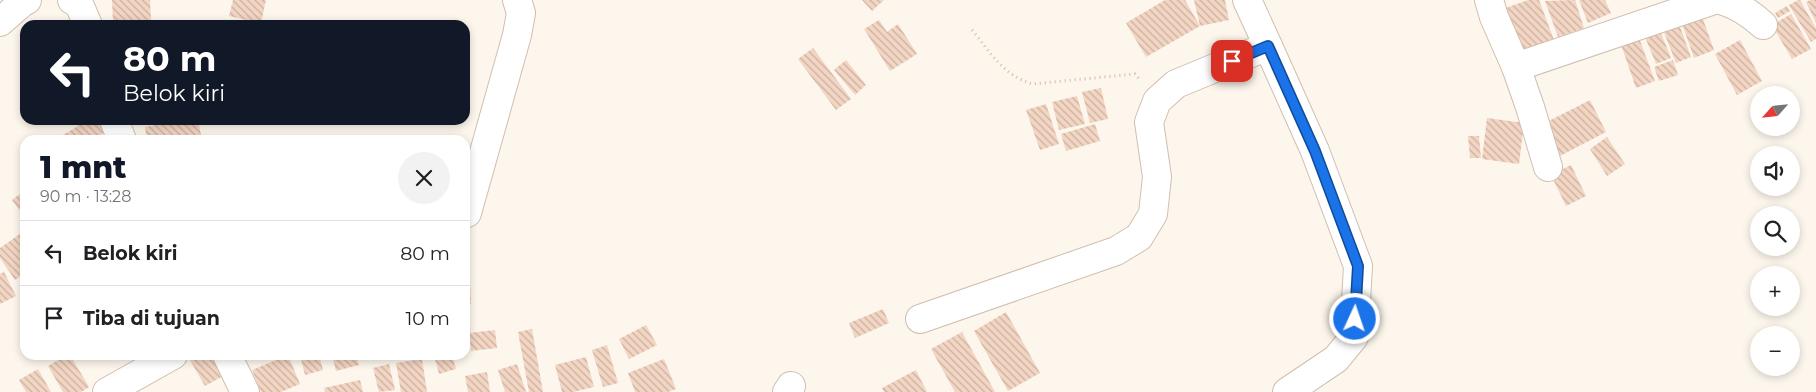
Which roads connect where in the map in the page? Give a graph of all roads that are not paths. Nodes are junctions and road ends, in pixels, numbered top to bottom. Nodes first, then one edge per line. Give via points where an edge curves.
1 (517, 0) edge
2 (1247, 0) edge
3 (1489, 0) edge
4 (1714, 0) edge
5 (1722, 0) edge
6 (24, 1) edge
7 (0, 22) edge
8 (1763, 25) dead end
9 (1268, 46) junction
10 (1516, 68) junction
11 (1548, 167) dead end
12 (470, 202) edge
13 (920, 319) dead end
14 (164, 360) edge
15 (229, 360) edge
16 (107, 392) edge
17 (245, 392) edge
18 (1288, 392) edge

1 - 12 street via 520,13 517,35
2 - 9 street
3 - 10 street
4 - 10 street
5 - 8 street via 1751,14
6 - 7 street
9 - 13 street via 1176,84 1157,100 1149,122 1157,177 1153,214 1139,237 1116,250
9 - 18 street via 1315,151 1358,266 1354,337 1336,359
10 - 11 street
14 - 16 street
15 - 17 street

